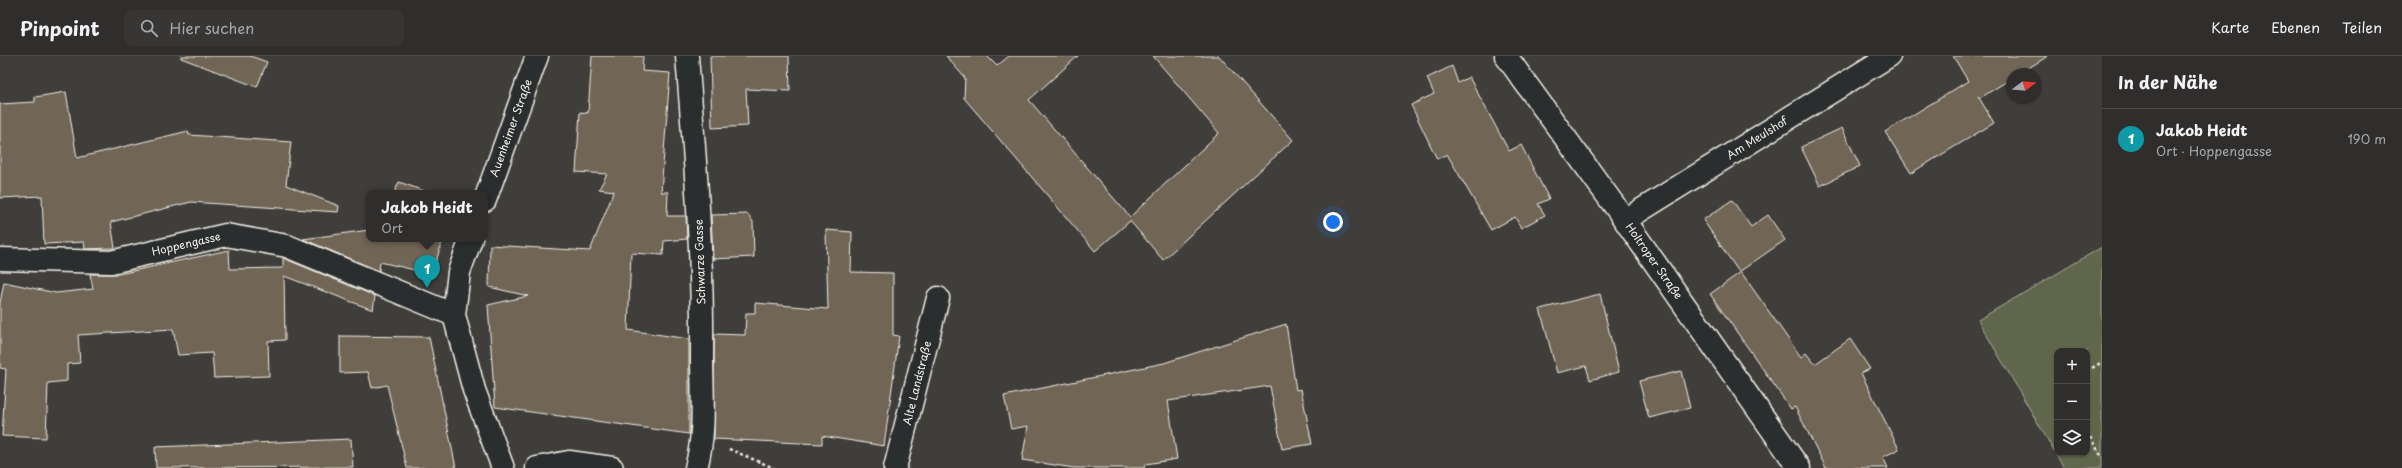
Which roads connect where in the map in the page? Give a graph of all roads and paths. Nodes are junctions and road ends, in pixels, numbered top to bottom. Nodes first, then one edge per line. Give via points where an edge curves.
1 (537, 56) edge
2 (686, 56) edge
3 (1506, 56) edge
4 (1889, 56) edge
5 (488, 192) edge
6 (1625, 220) junction
7 (470, 242) edge
8 (0, 259) edge
9 (938, 298) dead end
10 (454, 315) junction
11 (2102, 362) edge
12 (2090, 369) edge
13 (2090, 437) edge
14 (724, 447) dead end
15 (2102, 457) edge
16 (504, 468) edge
17 (537, 468) edge
18 (612, 468) edge
19 (696, 468) edge
20 (774, 468) edge
21 (895, 468) edge
22 (1799, 468) edge

1 - 5 street, Auenheimer Straße
2 - 19 street, Schwarze Gasse via 696,171 702,310 702,446
3 - 6 street, Holtroper Straße
4 - 6 street, Am Meulshof
6 - 22 street, Holtroper Straße
7 - 10 street via 459,272
8 - 10 street, Hoppengasse via 111,262 226,235 287,246
9 - 21 street, Alte Landstraße
10 - 16 street via 474,390
11 - 12 path
13 - 15 path
14 - 20 path
17 - 18 street via 569,462

